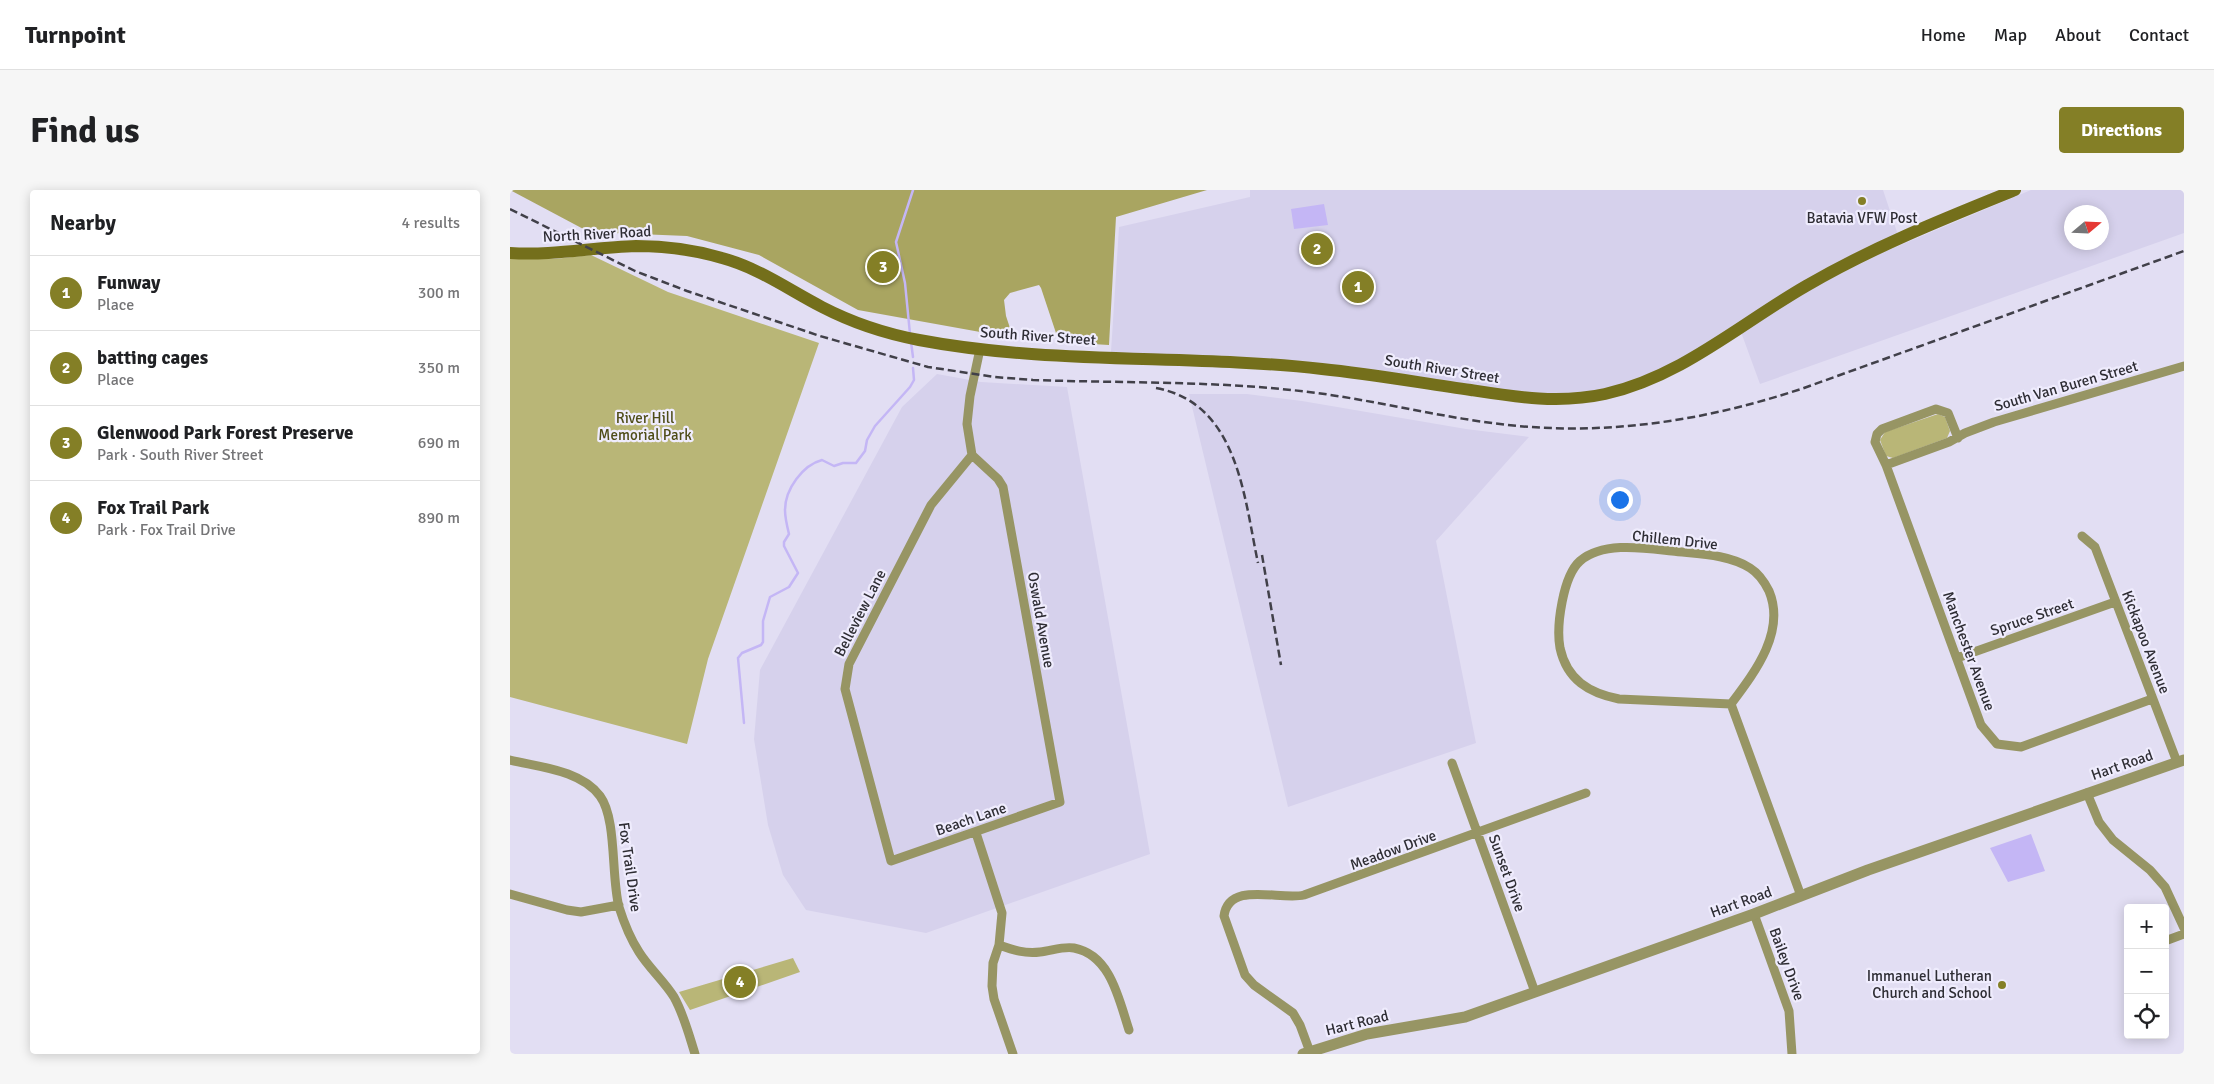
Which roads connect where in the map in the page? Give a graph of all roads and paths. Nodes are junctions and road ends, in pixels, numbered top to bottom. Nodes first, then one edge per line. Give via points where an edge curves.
1 (2014, 190) edge
2 (510, 253) edge
3 (822, 307) joint
4 (980, 349) junction
5 (2184, 366) edge
6 (1958, 438) junction
7 (972, 455) junction
8 (1886, 465) junction
9 (2082, 536) dead end
10 (2116, 602) junction
11 (1957, 658) junction
12 (2152, 699) junction
13 (1731, 704) junction
14 (510, 760) edge
15 (2180, 761) edge
16 (1452, 763) dead end
17 (1586, 793) dead end
18 (2087, 793) junction
19 (1060, 802) joint
20 (976, 832) junction
21 (1478, 834) junction
22 (891, 860) joint
23 (510, 894) edge
24 (1800, 896) junction
25 (619, 905) junction
26 (1754, 914) junction
27 (2184, 928) edge
28 (2184, 934) edge
29 (2169, 940) edge
30 (999, 945) junction
31 (1535, 992) junction
32 (1129, 1030) dead end
33 (1306, 1053) edge
34 (696, 1054) edge
35 (1013, 1054) edge
36 (1792, 1054) edge

1 - 4 main road, South River Street via 1838,267 1663,374 1627,388 1587,397 1535,399 1355,373 1235,361
2 - 3 main road, North River Road via 671,247 732,261 773,278
3 - 4 main road, South River Street via 916,340
4 - 7 street via 967,424
5 - 6 street, South Van Buren Street via 2039,407
6 - 8 street, South Van Buren Street
6 - 8 street via 1950,416 1940,409 1882,429 1874,442
7 - 19 street, Oswald Avenue via 1003,487
7 - 22 street, Belleview Lane via 931,505 846,675 845,689
8 - 11 street, Manchester Avenue
9 - 10 street, Kickapoo Avenue via 2095,547
10 - 11 street, Spruce Street
10 - 12 street, Kickapoo Avenue
11 - 12 street, Manchester Avenue via 1981,725 1997,744 2021,747
12 - 15 street, Kickapoo Avenue
13 - 13 street, Chillem Drive via 1619,699 1586,688 1574,677 1565,663 1558,633 1566,590 1580,562 1591,554 1636,548 1719,557 1750,568 1767,586 1772,598 1775,613 1773,631 1767,648
13 - 24 street
14 - 25 street, Fox Trail Drive via 576,778 601,797 609,817
15 - 18 street, Hart Road
16 - 21 street, Sunset Drive
17 - 21 street, Meadow Drive
18 - 24 street, Hart Road
18 - 27 street via 2099,822 2165,887
19 - 20 street, Beach Lane
20 - 22 street, Beach Lane
20 - 30 street via 1002,914
21 - 31 street, Sunset Drive
21 - 33 street, Meadow Drive via 1295,897 1241,896 1225,908 1226,925 1245,975 1293,1013 1300,1025
23 - 25 street via 567,910 588,911
24 - 26 street, Hart Road
25 - 34 street, Fox Trail Drive via 627,930 682,1013
26 - 31 street, Hart Road
26 - 36 street, Bailey Drive via 1789,1011
28 - 29 street
30 - 32 street via 1026,953 1074,948 1090,955 1110,976
30 - 35 street via 993,963 992,986
31 - 33 street, Hart Road via 1465,1016 1367,1034

